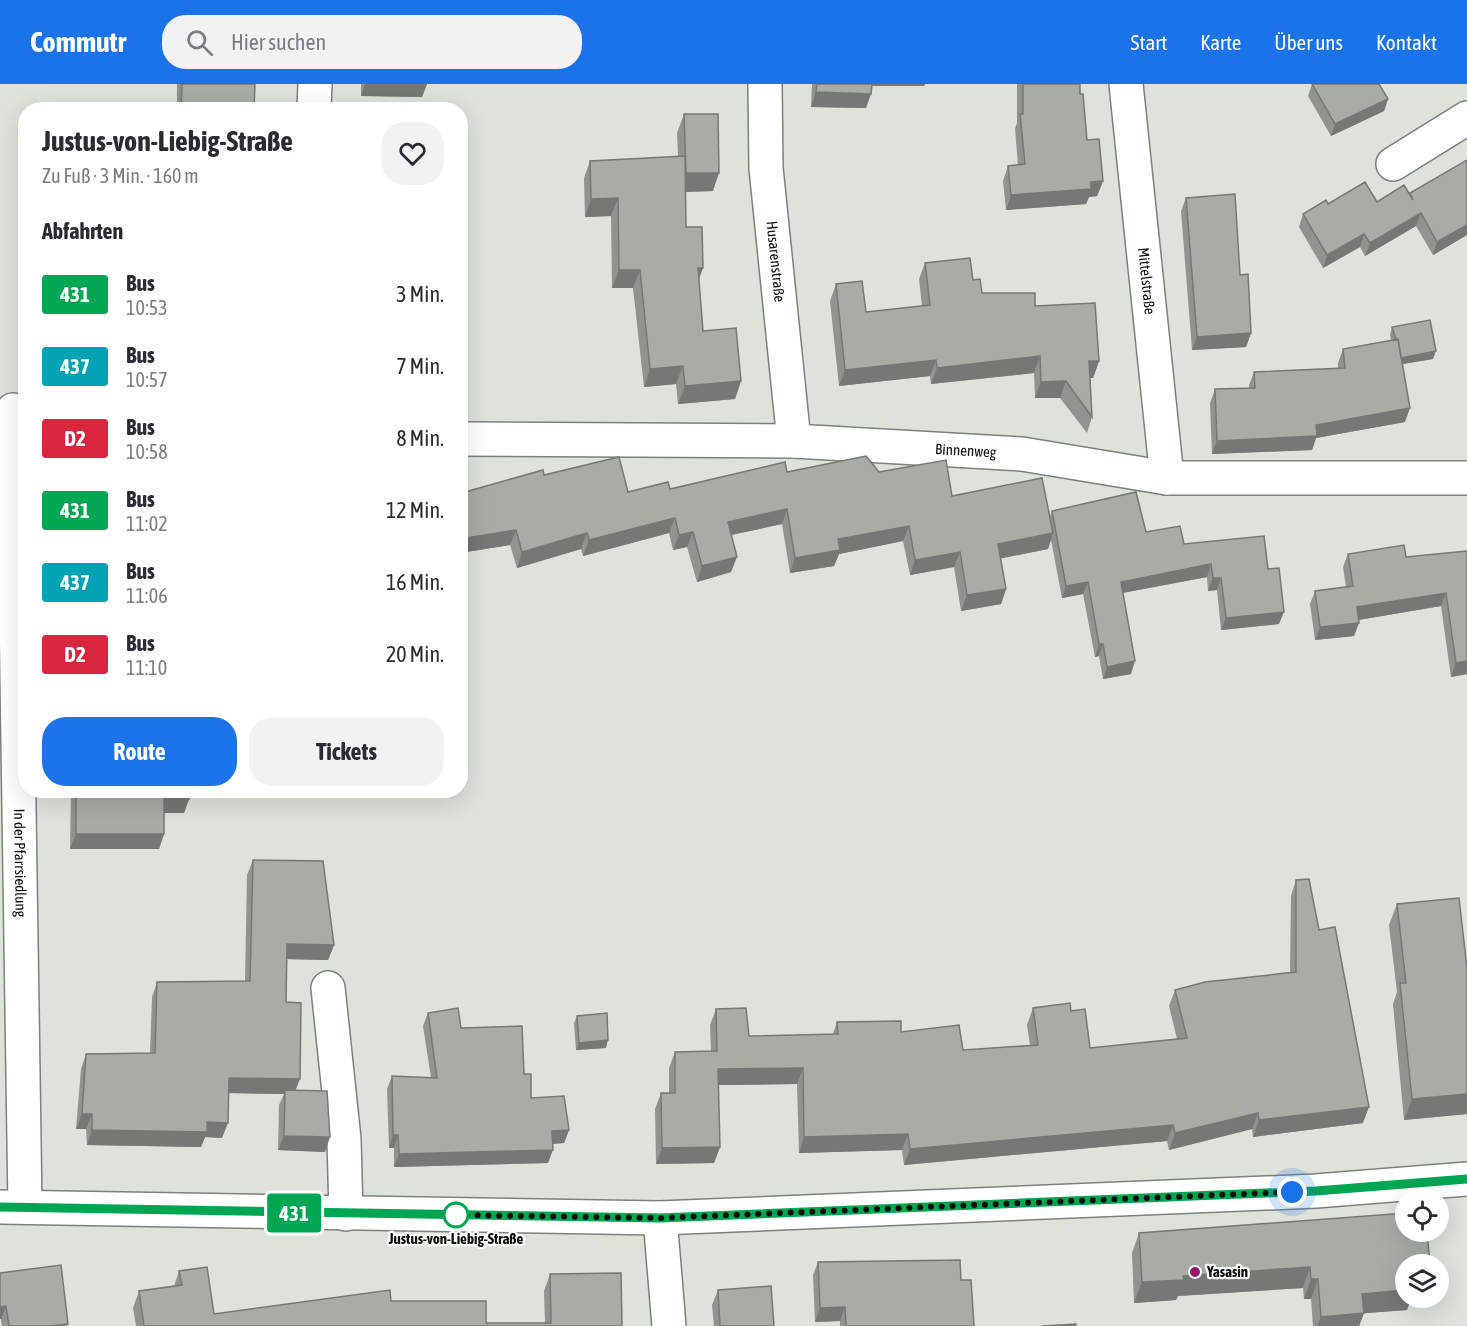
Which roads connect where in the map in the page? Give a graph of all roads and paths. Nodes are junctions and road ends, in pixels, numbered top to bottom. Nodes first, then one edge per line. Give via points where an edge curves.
1 (315, 84) edge
2 (765, 84) edge
3 (1126, 84) edge
4 (314, 102) edge
5 (1467, 118) edge
6 (1393, 164) dead end
7 (13, 409) edge
8 (468, 439) edge
9 (794, 441) junction
10 (1167, 478) junction
11 (1467, 478) edge
12 (18, 576) edge
13 (18, 699) edge
14 (9, 767) edge
15 (328, 988) dead end
16 (1467, 1179) edge
17 (13, 1207) edge
18 (346, 1214) junction
19 (660, 1218) junction
20 (669, 1326) edge

1 - 4 street
2 - 9 street, Husarenstraße via 766,168
3 - 10 street, Mittelstraße
5 - 6 street
7 - 12 street, In der Pfarrsiedlung
8 - 9 street, Binnenweg
9 - 10 street, Binnenweg via 1022,454
10 - 11 street, Binnenweg
13 - 14 street, In der Pfarrsiedlung
14 - 17 street, In der Pfarrsiedlung
15 - 18 street via 344,1132
16 - 19 street via 1316,1191
17 - 18 street
18 - 19 street
19 - 20 street

